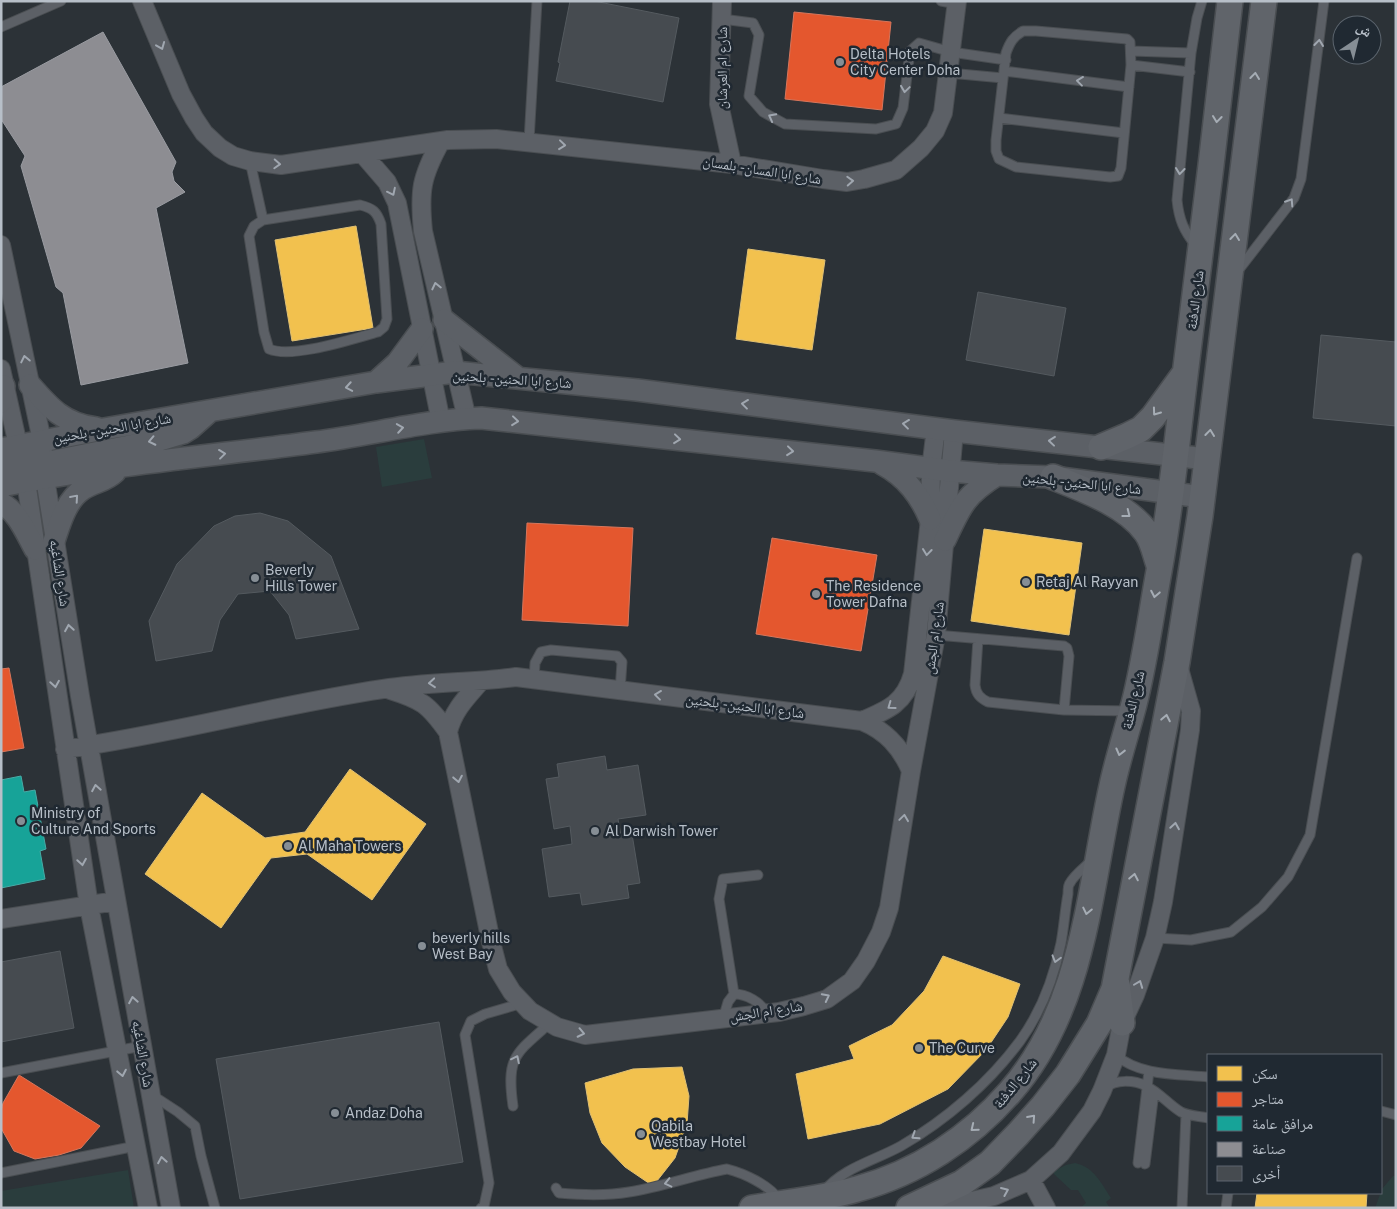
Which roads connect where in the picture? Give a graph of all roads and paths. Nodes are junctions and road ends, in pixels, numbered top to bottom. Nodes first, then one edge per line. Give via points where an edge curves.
1 (61, 1) edge
2 (142, 1) edge
3 (537, 1) edge
4 (722, 1) edge
5 (1202, 1) edge
6 (1230, 1) edge
7 (1264, 1) edge
8 (1324, 1) edge
9 (951, 2) edge
10 (722, 19) junction
11 (1, 27) edge
12 (1131, 51) junction
13 (951, 52) junction
14 (1191, 53) junction
15 (1006, 60) junction
16 (1130, 65) junction
17 (950, 72) junction
18 (1190, 72) junction
19 (1004, 74) junction
20 (1129, 87) junction
21 (998, 118) junction
22 (1124, 133) junction
23 (441, 141) junction
24 (529, 141) junction
25 (362, 153) junction
26 (250, 161) junction
27 (732, 164) junction
28 (263, 220) junction
29 (1, 245) edge
30 (1201, 252) junction
31 (1229, 282) junction
32 (444, 320) junction
33 (422, 329) junction
34 (455, 372) junction
35 (1185, 374) junction
36 (432, 375) junction
37 (518, 378) junction
38 (376, 382) junction
39 (30, 385) junction
40 (2, 386) edge
41 (209, 411) junction
42 (467, 419) junction
43 (441, 422) junction
44 (104, 429) junction
45 (945, 429) junction
46 (42, 441) junction
47 (1101, 447) junction
48 (1175, 456) junction
49 (1207, 459) junction
50 (875, 461) junction
51 (26, 463) edge
52 (121, 466) junction
53 (1, 468) edge
54 (941, 470) junction
55 (997, 475) junction
56 (1053, 477) junction
57 (1, 486) edge
58 (1171, 493) junction
59 (1202, 497) junction
60 (1, 503) edge
61 (930, 519) junction
62 (945, 540) junction
63 (54, 541) junction
64 (35, 549) junction
65 (1357, 558) dead end
66 (1160, 568) junction
67 (936, 635) junction
68 (978, 639) junction
69 (1177, 662) junction
70 (534, 680) junction
71 (480, 682) junction
72 (385, 688) junction
73 (620, 690) junction
74 (1064, 710) junction
75 (1132, 711) junction
76 (862, 721) junction
77 (448, 732) junction
78 (89, 746) junction
79 (65, 749) junction
80 (910, 771) junction
81 (758, 874) dead end
82 (116, 901) junction
83 (89, 906) junction
84 (1, 919) edge
85 (1155, 938) junction
86 (1116, 977) junction
87 (734, 994) junction
88 (523, 1003) junction
89 (767, 1013) junction
90 (722, 1018) junction
91 (550, 1023) junction
92 (1122, 1023) junction
93 (142, 1046) junction
94 (117, 1050) junction
95 (1116, 1055) junction
96 (1149, 1071) junction
97 (1, 1073) edge
98 (1207, 1077) edge
99 (1150, 1089) junction
100 (1102, 1091) junction
101 (150, 1094) junction
102 (513, 1106) dead end
103 (1382, 1111) edge
104 (1186, 1114) junction
105 (1396, 1115) edge
106 (1207, 1118) edge
107 (136, 1146) junction
108 (1141, 1163) dead end
109 (1, 1173) edge
110 (1032, 1180) junction
111 (556, 1188) dead end
112 (1228, 1194) edge
113 (780, 1203) junction
114 (148, 1208) edge
115 (171, 1208) edge
116 (215, 1208) edge
117 (481, 1208) edge
118 (752, 1208) edge
119 (910, 1208) edge
120 (942, 1208) edge
121 (1046, 1208) edge
122 (1182, 1208) edge
123 (1226, 1208) edge

1 - 11 lane
2 -> 26 street, شارع ابا المسان - بلمسان via 181,94 204,133 233,156
3 - 24 lane
4 - 10 street, شارع ام العرشان
5 - 14 lane
6 -> 30 main road, شارع الدفنة
31 -> 7 main road
31 -> 8 lane via 1288,206 1300,184
9 - 13 street, شارع ابا المسان - بلمسان
13 -> 10 lane via 919,43 910,51 903,108 896,124 876,129 785,124 763,112 749,96 759,35 753,24
10 - 27 street, شارع ام العرشان via 719,104
12 - 14 lane
12 - 15 lane via 1127,39 1024,31 1010,42
12 - 16 lane
13 - 15 lane
13 - 17 street, شارع ابا المسان - بلمسان
14 - 18 lane
15 - 19 lane
16 - 18 lane
16 - 20 lane
17 - 19 lane
27 -> 17 street, شارع ابا المسان - بلمسان via 847,182 896,170 935,131 943,113
18 -> 30 lane via 1177,200 1179,216 1187,234
20 -> 19 lane
19 - 21 lane
20 - 22 lane
21 - 22 lane
21 - 22 lane via 996,151 1000,159 1016,167 1118,176 1122,168
23 - 24 street, شارع ابا المسان - بلمسان
23 - 25 street, شارع ابا المسان - بلمسان
32 -> 23 street via 423,232 420,202 423,178
24 -> 27 street, شارع ابا المسان - بلمسان
26 -> 25 street, شارع ابا المسان - بلمسان via 281,165
25 -> 33 street via 387,182 398,203
26 - 28 lane
28 - 28 lane via 360,205 377,214 381,224 387,319 384,327 378,332 316,348 283,352 269,349 249,236 254,226
39 -> 29 street
30 - 35 main road, شارع الدفنة
49 -> 31 main road
32 - 34 street
32 - 37 street
33 - 36 street
33 - 38 street via 397,363
34 - 36 street, شارع ابا الحنين - بلحنين
34 - 37 street, شارع ابا الحنين - بلحنين
34 - 42 street
35 -> 47 main road via 1141,429
35 - 48 main road, شارع الدفنة
36 - 38 street, شارع ابا الحنين - بلحنين
36 - 43 street
45 -> 37 street, شارع ابا الحنين - بلحنين
38 -> 41 street, شارع ابا الحنين - بلحنين
39 - 44 street via 48,406 70,421
39 - 46 street
40 - 51 street, شارع الشاغيه
41 - 44 street, شارع ابا الحنين - بلحنين
41 -> 51 street via 191,428 176,435
42 - 43 street, شارع ابا الحنين - بلحنين
42 -> 50 street, شارع ابا الحنين - بلحنين
52 -> 43 street, شارع ابا الحنين - بلحنين via 318,442
44 - 46 street, شارع ابا الحنين - بلحنين
47 -> 45 street, شارع ابا الحنين - بلحنين
45 - 54 street, شارع ام الجش
46 - 51 street
47 - 48 street, شارع ابا الحنين - بلحنين
48 - 49 street, شارع ابا الحنين - بلحنين
48 - 58 main road, شارع الدفنة
49 - 59 main road
50 - 54 street, شارع ابا الحنين - بلحنين
50 - 61 street via 894,470 910,484
51 - 52 street, شارع ابا الحنين - بلحنين
51 - 53 street
51 - 57 street, شارع ابا الحنين - بلحنين
51 - 63 street, شارع الشاغيه
51 - 64 street, شارع الشاغيه
63 -> 52 street via 62,518 76,496 111,476
54 - 55 street, شارع ابا الحنين - بلحنين
54 - 61 street
54 - 62 street, شارع ام الجش
55 - 56 street, شارع ابا الحنين - بلحنين
55 - 62 street via 966,499
56 - 58 street, شارع ابا الحنين - بلحنين
56 -> 66 main road via 1101,498 1136,521 1147,533
58 - 59 street, شارع ابا الحنين - بلحنين
58 - 66 main road, شارع الدفنة
59 - 69 main road
60 - 64 street via 19,520
61 -> 76 street via 910,685 887,710
62 - 67 street, شارع ام الجش
78 -> 63 street, شارع الشاغيه
64 -> 79 street, شارع الشاغيه
65 - 85 lane via 1310,835 1288,877 1262,907 1231,932 1191,940
66 -> 75 main road, شارع الدفنة
67 - 68 lane
67 - 80 street, شارع ام الجش
68 - 74 lane via 974,685 982,699
68 - 74 lane via 1067,648
85 -> 69 street via 1190,730 1191,711
86 -> 69 main road
70 - 71 street, شارع ابا الحنين - بلحنين via 516,677
70 - 73 street, شارع ابا الحنين - بلحنين
70 - 73 lane via 535,663 541,652 551,650 617,656 622,662
71 -> 72 street, شارع ابا الحنين - بلحنين
71 - 77 street via 457,709
72 - 77 street, شارع ام الجش via 424,704 436,714
72 - 78 street, شارع ابا الحنين - بلحنين
76 -> 73 street, شارع ابا الحنين - بلحنين
74 - 75 lane
75 -> 113 main road, شارع الدفنة via 1112,785 1076,962 1052,1030 1040,1050 996,1107 967,1133 920,1164 854,1190
76 - 80 street, شارع ابا الحنين - بلحنين via 892,740
77 -> 88 street, شارع ام الجش via 498,969
78 - 79 street, شارع ابا الحنين - بلحنين
82 -> 78 street, شارع الشاغيه
79 -> 83 street, شارع الشاغيه
89 -> 80 street, شارع ام الجش via 827,999 852,981 866,961 889,908
81 - 87 lane via 723,879 719,899
82 - 83 street
93 -> 82 street, شارع الشاغيه
83 - 84 street
83 - 94 street, شارع الشاغيه
92 -> 85 street
86 - 92 main road
119 -> 86 main road via 962,1183 990,1163 1037,1113 1068,1074 1099,1024
87 - 89 lane via 753,1000
87 - 90 lane
88 - 91 street, شارع ام الجش
88 - 117 lane via 471,1021 465,1035 490,1183
89 - 90 street, شارع ام الجش
91 -> 90 street, شارع ام الجش via 585,1035
102 -> 91 lane via 510,1070 520,1049
92 - 95 street
93 - 94 lane
93 - 101 street, شارع الشاغيه
94 - 97 lane
94 -> 107 street, شارع الشاغيه
95 - 96 lane via 1127,1064
95 - 100 street
96 - 98 lane
96 - 99 lane
99 - 100 lane via 1126,1081 1113,1083
99 - 104 lane
99 - 108 lane
100 - 110 street via 1092,1111 1061,1153
115 -> 101 street, شارع الشاغيه
101 - 116 lane via 195,1126
103 - 105 lane
104 - 106 lane
104 - 122 lane
107 - 109 lane
107 - 114 street, شارع الشاغيه
120 -> 110 street via 994,1196
110 - 121 street
113 -> 111 lane via 774,1193 738,1172 726,1169 628,1192 567,1194 559,1193
112 - 123 lane
113 - 118 main road, شارع الدفنة

